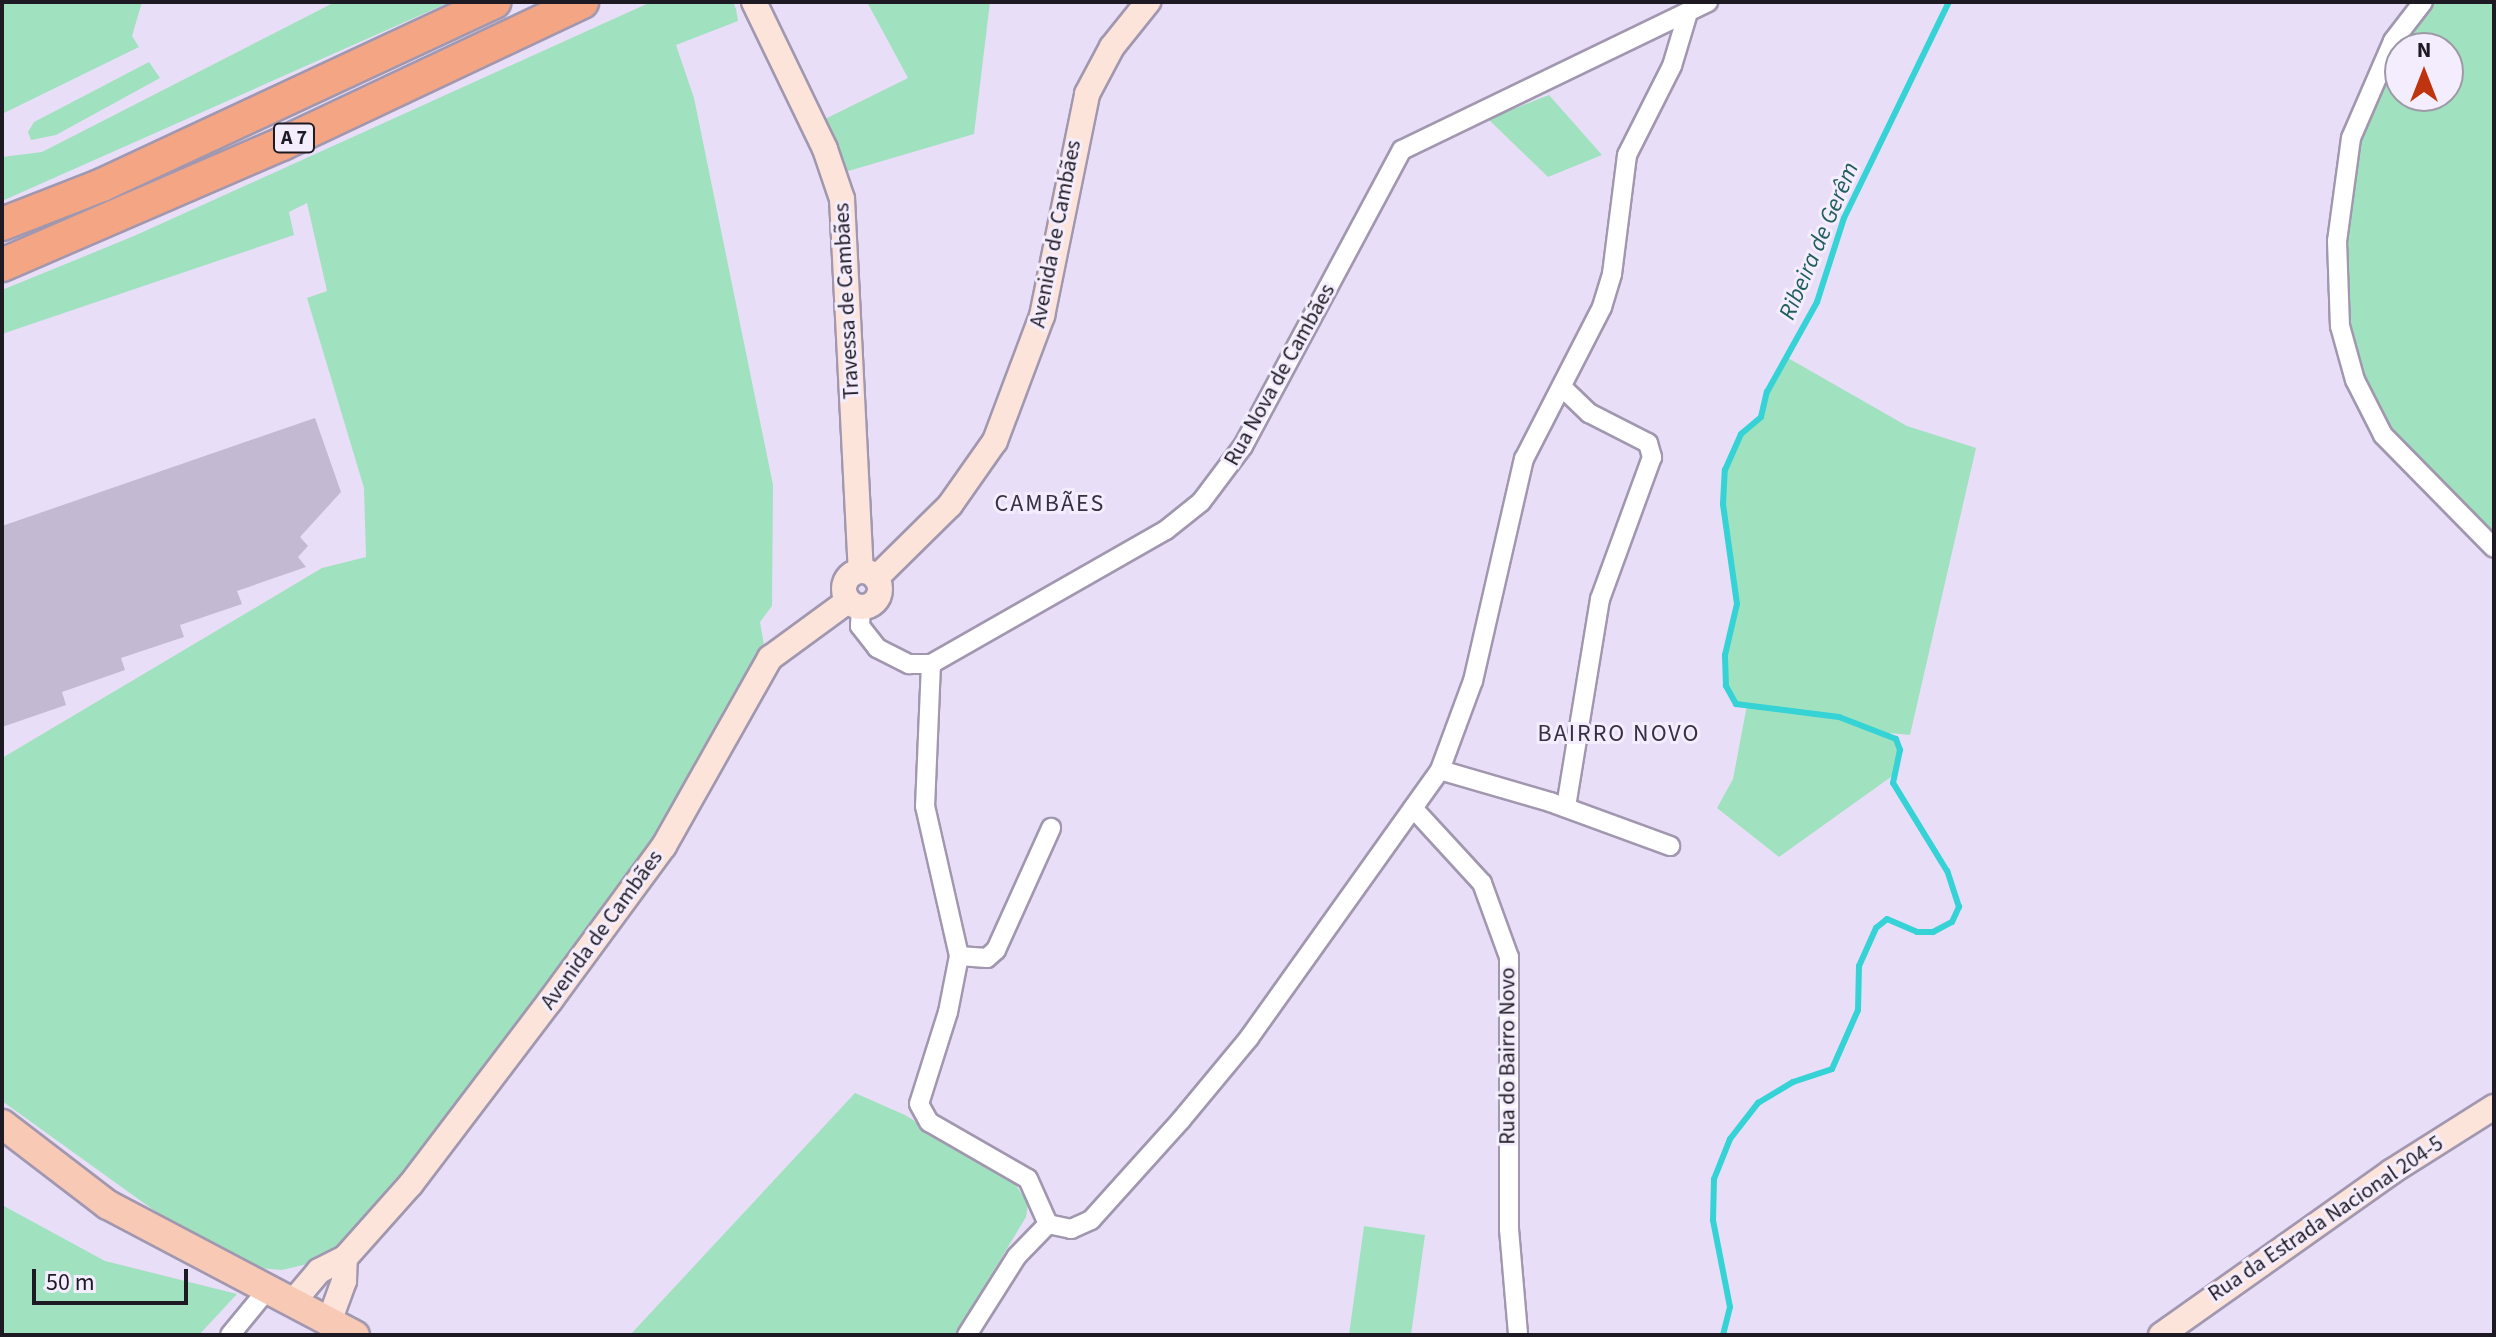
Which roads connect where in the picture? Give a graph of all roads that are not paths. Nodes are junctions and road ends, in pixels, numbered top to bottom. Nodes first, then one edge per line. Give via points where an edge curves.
1 (494, 2) edge
2 (582, 2) edge
3 (754, 2) edge
4 (1148, 2) edge
5 (1708, 2) edge
6 (2423, 2) edge
7 (1687, 16) junction
8 (2, 224) edge
9 (2, 265) edge
10 (1564, 389) junction
11 (2494, 548) edge
12 (869, 575) junction
13 (855, 604) junction
14 (931, 664) junction
15 (1440, 770) junction
16 (1566, 807) junction
17 (1413, 808) junction
18 (1051, 828) dead end
19 (1670, 846) dead end
20 (959, 956) junction
21 (2494, 1107) edge
22 (2, 1124) edge
23 (1048, 1224) junction
24 (345, 1258) junction
25 (279, 1296) junction
26 (329, 1322) junction
27 (230, 1335) edge
28 (355, 1335) edge
29 (967, 1335) edge
30 (1518, 1335) edge
31 (2161, 1335) edge

1 - 8 highway, A 7 via 102,185
2 - 9 highway, A 7 via 282,144
3 - 12 street, Travessa de Cambães via 825,149 842,199
4 - 12 street, Avenida de Cambães via 1112,47 1087,94 1042,316 1000,429 950,505
5 - 7 street, Rua Nova de Cambães
6 - 11 street via 2393,41 2351,138 2337,241 2340,326 2355,380 2383,435
7 - 10 street via 1672,66 1627,155 1612,274
7 - 14 street, Rua Nova de Cambães via 1520,89 1402,150 1243,446 1201,502 1129,555
10 - 15 street via 1524,459 1473,681
10 - 16 street via 1589,413 1648,443 1652,457 1600,599
12 - 13 street, Avenida de Cambães via 847,579
13 - 14 street via 860,626 877,648 909,664
13 - 24 street, Avenida de Cambães via 770,658 664,846 411,1184
14 - 20 street via 925,806
15 - 16 street
15 - 17 street
16 - 19 street
17 - 23 street via 1249,1038 1181,1120 1091,1220 1071,1229
17 - 30 street, Rua do Bairro Novo via 1482,883 1509,957 1509,1229
18 - 20 street via 996,950 987,958
20 - 23 street via 919,1104 929,1122 1028,1179
21 - 31 street, Rua da Estrada Nacional 204-5 via 2391,1172
22 - 25 main road via 108,1205
23 - 29 street via 1017,1256
24 - 25 street, Avenida de Cambães
24 - 26 street via 344,1281
25 - 26 main road
25 - 27 street
26 - 28 main road

